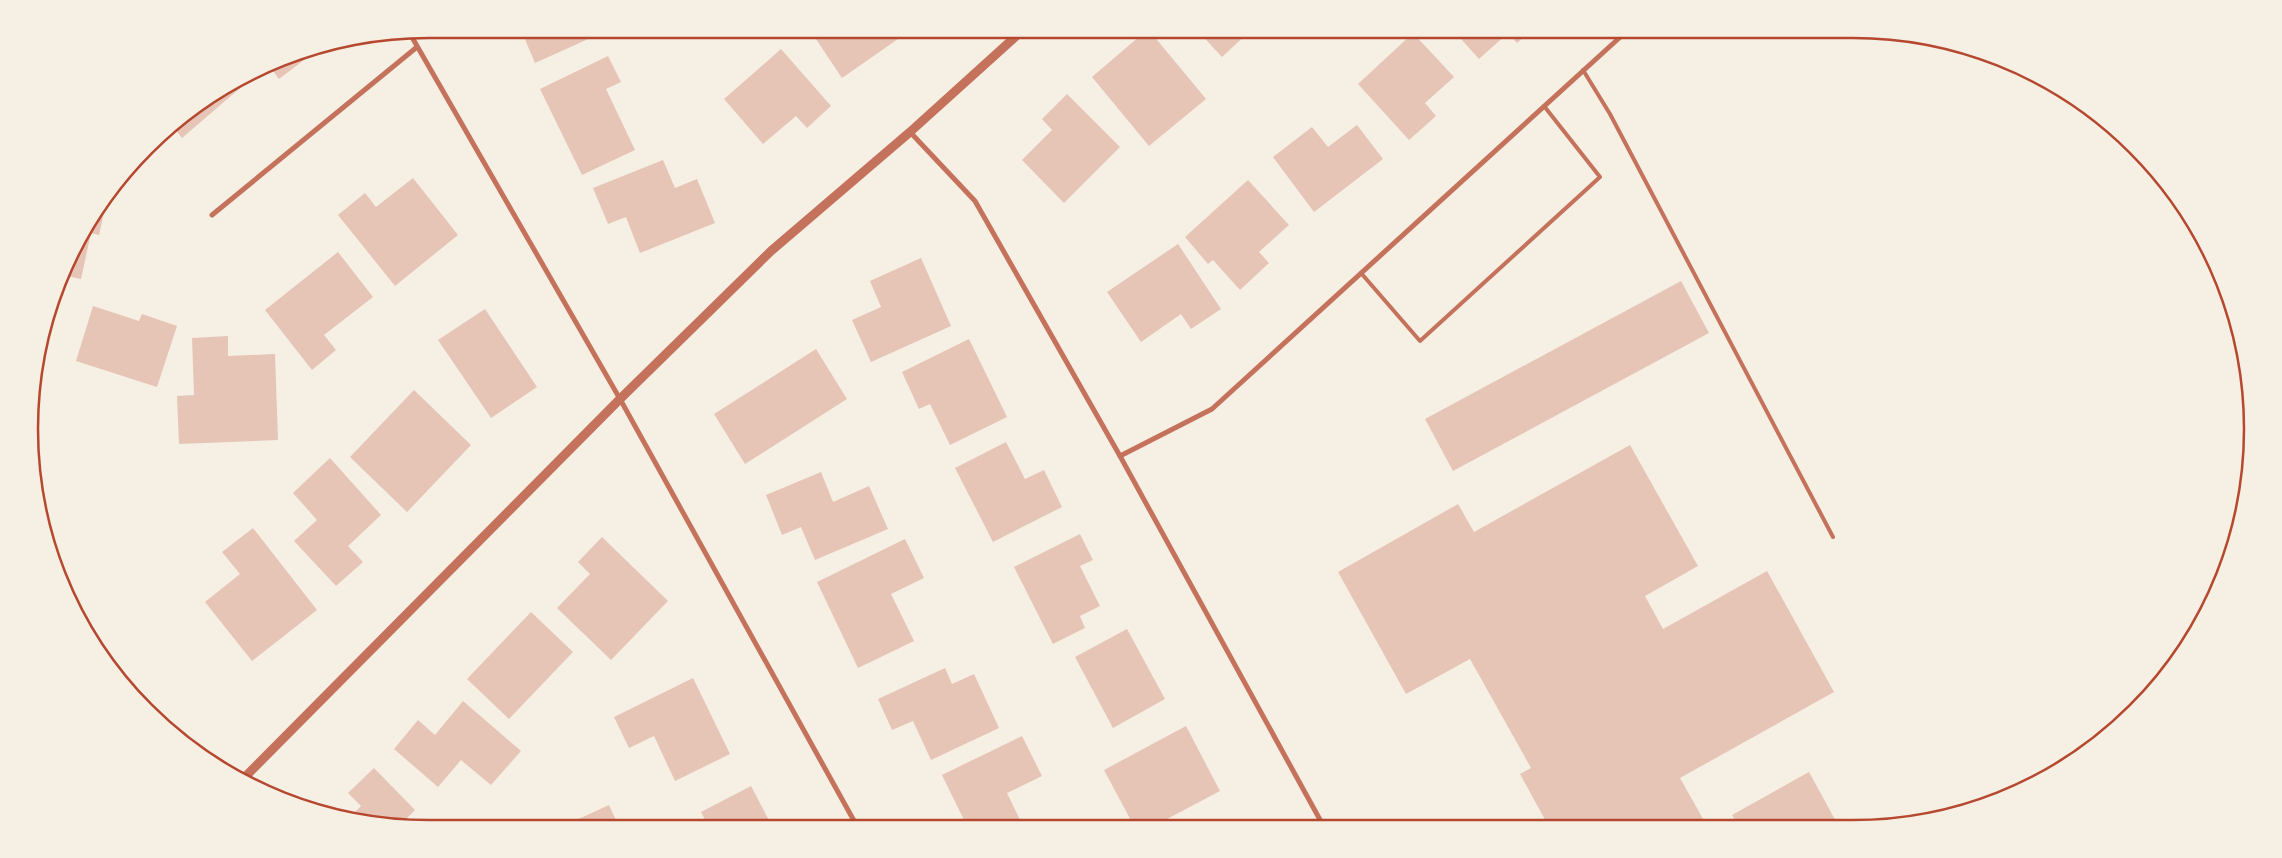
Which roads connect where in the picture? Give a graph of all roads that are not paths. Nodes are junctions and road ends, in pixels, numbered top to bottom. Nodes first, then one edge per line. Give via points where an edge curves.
1 (412, 38) edge
2 (1014, 38) edge
3 (1619, 38) edge
4 (417, 47) junction
5 (1584, 70) junction
6 (1544, 106) junction
7 (910, 132) junction
8 (212, 215) dead end
9 (1361, 273) junction
10 (620, 399) junction
11 (1120, 456) junction
12 (1833, 537) dead end
13 (247, 775) edge
14 (854, 820) edge
15 (1320, 820) edge

1 - 4 street
2 - 7 street
3 - 5 street
4 - 8 street
4 - 10 street
5 - 6 street
5 - 12 lane
6 - 9 street
6 - 9 lane via 1600,176 1420,341
7 - 10 street via 771,251
7 - 11 street via 975,201
9 - 11 street via 1212,409
10 - 13 street
10 - 14 street
11 - 15 street

